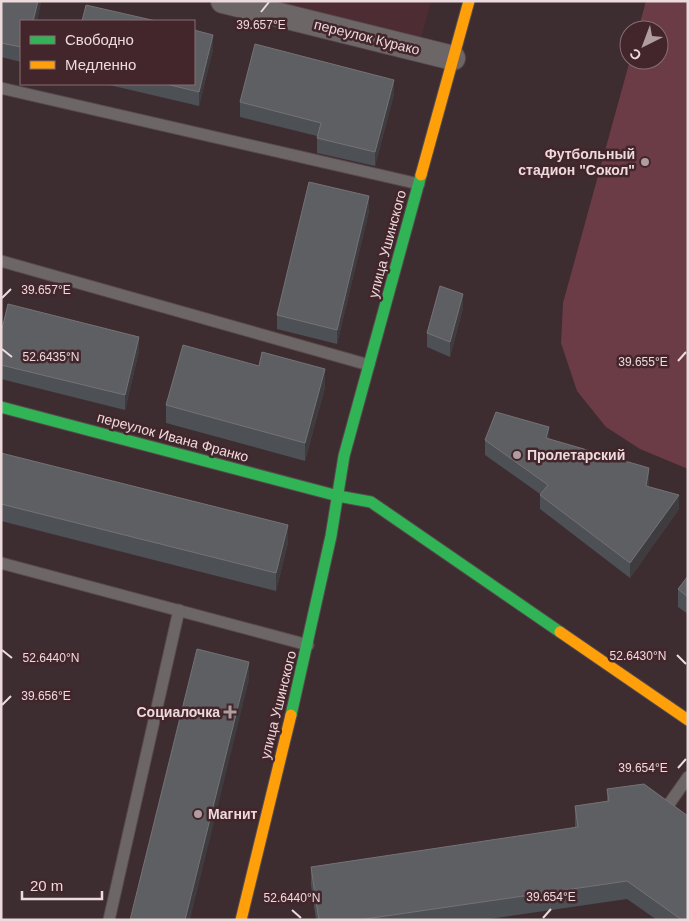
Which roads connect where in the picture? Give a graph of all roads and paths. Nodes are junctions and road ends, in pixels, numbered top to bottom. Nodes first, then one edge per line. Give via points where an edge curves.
1 (223, 1) edge
2 (469, 1) edge
3 (453, 58) junction
4 (1, 88) edge
5 (419, 184) junction
6 (1, 261) edge
7 (370, 365) junction
8 (1, 407) edge
9 (338, 496) junction
10 (1, 563) edge
11 (179, 610) junction
12 (308, 645) junction
13 (688, 720) edge
14 (688, 777) edge
15 (667, 807) edge
16 (109, 920) edge
17 (241, 920) edge

1 - 3 street, переулок Курако
2 - 3 street, улица Ушинского
3 - 5 street, улица Ушинского
4 - 5 lane
5 - 7 street, улица Ушинского
6 - 7 lane
7 - 9 street, улица Ушинского via 344,456
8 - 9 street, переулок Ивана Франко
9 - 12 street, улица Ушинского
9 - 13 street via 371,502
10 - 11 lane
11 - 12 lane
11 - 16 lane
12 - 17 street, улица Ушинского
14 - 15 lane

